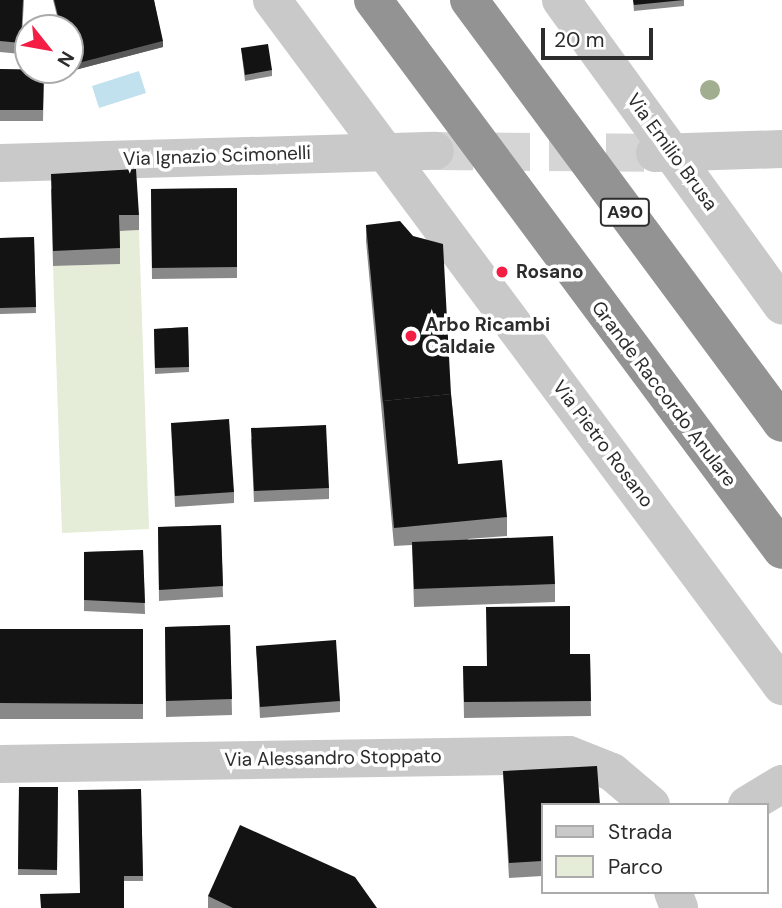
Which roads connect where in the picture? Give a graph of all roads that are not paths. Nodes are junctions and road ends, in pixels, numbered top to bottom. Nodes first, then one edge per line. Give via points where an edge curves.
1 (272, 0) edge
2 (373, 0) edge
3 (469, 0) edge
4 (561, 0) edge
5 (782, 149) edge
6 (383, 151) junction
7 (435, 151) tunnel mouth
8 (662, 153) junction
9 (0, 163) edge
10 (782, 305) edge
11 (782, 423) edge
12 (782, 551) edge
13 (782, 686) edge
14 (0, 764) edge
15 (782, 784) edge
16 (649, 803) edge
17 (750, 803) edge

1 - 6 street, Via Pietro Rosano
2 - 12 highway, Grande Raccordo Anulare
3 - 11 highway, A90
4 - 8 street, Via Emilio Brusa
5 - 8 street
6 - 7 street, Via Ignazio Scimonelli
6 - 9 street, Via Ignazio Scimonelli
6 - 13 street, Via Pietro Rosano
8 - 10 street, Via Emilio Brusa
14 - 16 street, Via Alessandro Stoppato via 569,755 612,772
15 - 17 street

